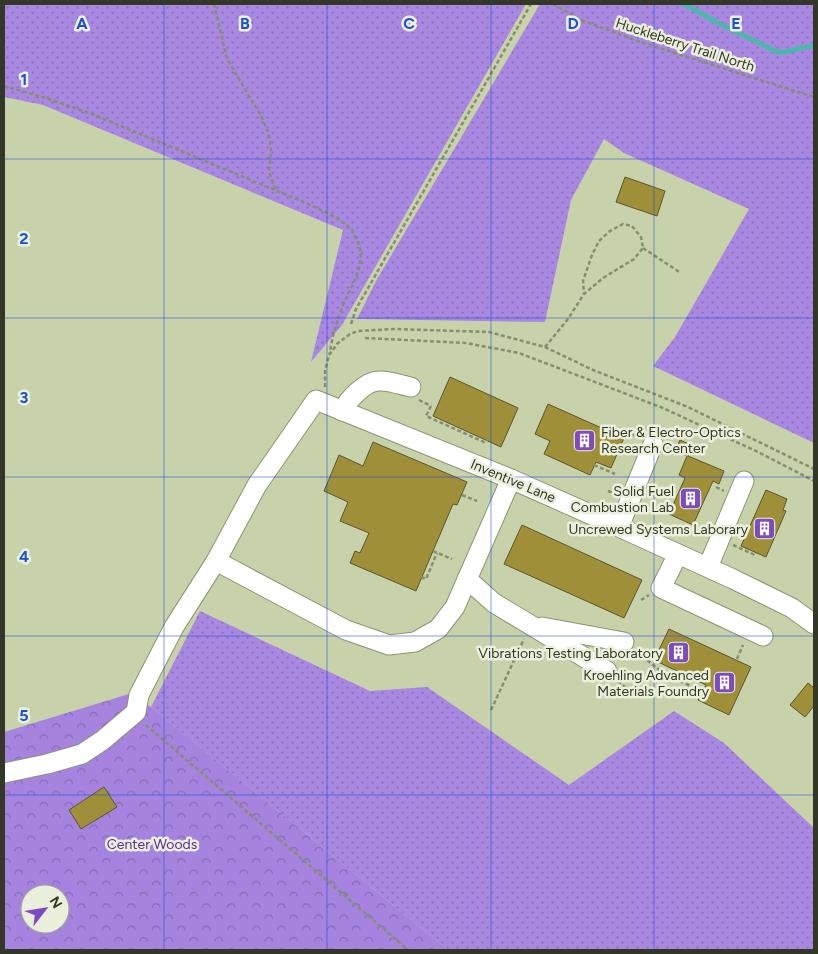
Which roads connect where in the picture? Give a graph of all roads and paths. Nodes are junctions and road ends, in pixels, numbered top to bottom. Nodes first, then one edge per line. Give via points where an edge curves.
1 (214, 4) edge
2 (531, 4) edge
3 (553, 4) edge
4 (4, 86) edge
5 (814, 98) edge
6 (277, 192) junction
7 (643, 248) junction
8 (681, 273) dead end
9 (584, 294) junction
10 (351, 324) dead end
11 (365, 338) dead end
12 (545, 347) junction
13 (329, 355) junction
14 (414, 393) joint
15 (316, 400) junction
16 (342, 411) junction
17 (488, 440) dead end
18 (653, 444) dead end
19 (594, 465) dead end
20 (814, 469) edge
21 (615, 474) dead end
22 (511, 479) junction
23 (744, 481) dead end
24 (814, 481) edge
25 (462, 495) dead end
26 (477, 501) dead end
27 (619, 527) junction
28 (727, 543) dead end
29 (756, 553) dead end
30 (678, 554) junction
31 (452, 559) dead end
32 (216, 561) junction
33 (708, 567) junction
34 (424, 570) dead end
35 (429, 572) junction
36 (422, 577) dead end
37 (467, 579) junction
38 (814, 624) edge
39 (531, 625) junction
40 (763, 636) dead end
41 (624, 642) joint
42 (743, 645) dead end
43 (737, 660) dead end
44 (607, 671) dead end
45 (690, 686) dead end
46 (491, 710) dead end
47 (136, 712) junction
48 (4, 773) edge
49 (408, 950) edge

1 - 6 path via 227,59 269,134 272,150 269,172
2 - 10 path via 356,309
3 - 5 path, Huckleberry Trail North via 581,20 643,43
4 - 6 path via 92,114
6 - 13 path via 337,218 353,232 359,244 362,258 358,273 333,332
7 - 8 path
7 - 9 path via 634,260 603,278
7 - 9 path via 641,237 632,226 623,224 610,231 599,241 592,255 583,281
9 - 12 path
11 - 24 path via 466,343 519,353 663,408
12 - 13 path via 489,332 367,330 350,334
12 - 20 path via 593,370 688,407
13 - 15 path via 325,370 326,386
14 - 16 street via 376,381 352,397
14 - 17 path via 431,406 426,416 484,442
15 - 16 street, Inventive Lane
15 - 32 street via 257,485
16 - 22 street, Inventive Lane
18 - 27 street
19 - 21 path
22 - 27 street, Inventive Lane
22 - 37 street
23 - 33 street
25 - 26 path
27 - 30 street, Inventive Lane
28 - 29 path
30 - 33 street, Inventive Lane
30 - 40 street via 661,588
31 - 35 path via 435,552
32 - 37 street via 346,630 389,645 415,642 438,629 455,607
32 - 47 street via 154,664 139,695
33 - 38 street, Inventive Lane via 792,608
34 - 35 path
35 - 36 path via 426,579
37 - 39 street via 494,602
39 - 41 street
39 - 44 street
39 - 46 path
41 - 45 path via 663,673
42 - 43 path
47 - 48 street via 82,754
47 - 49 path via 155,733

